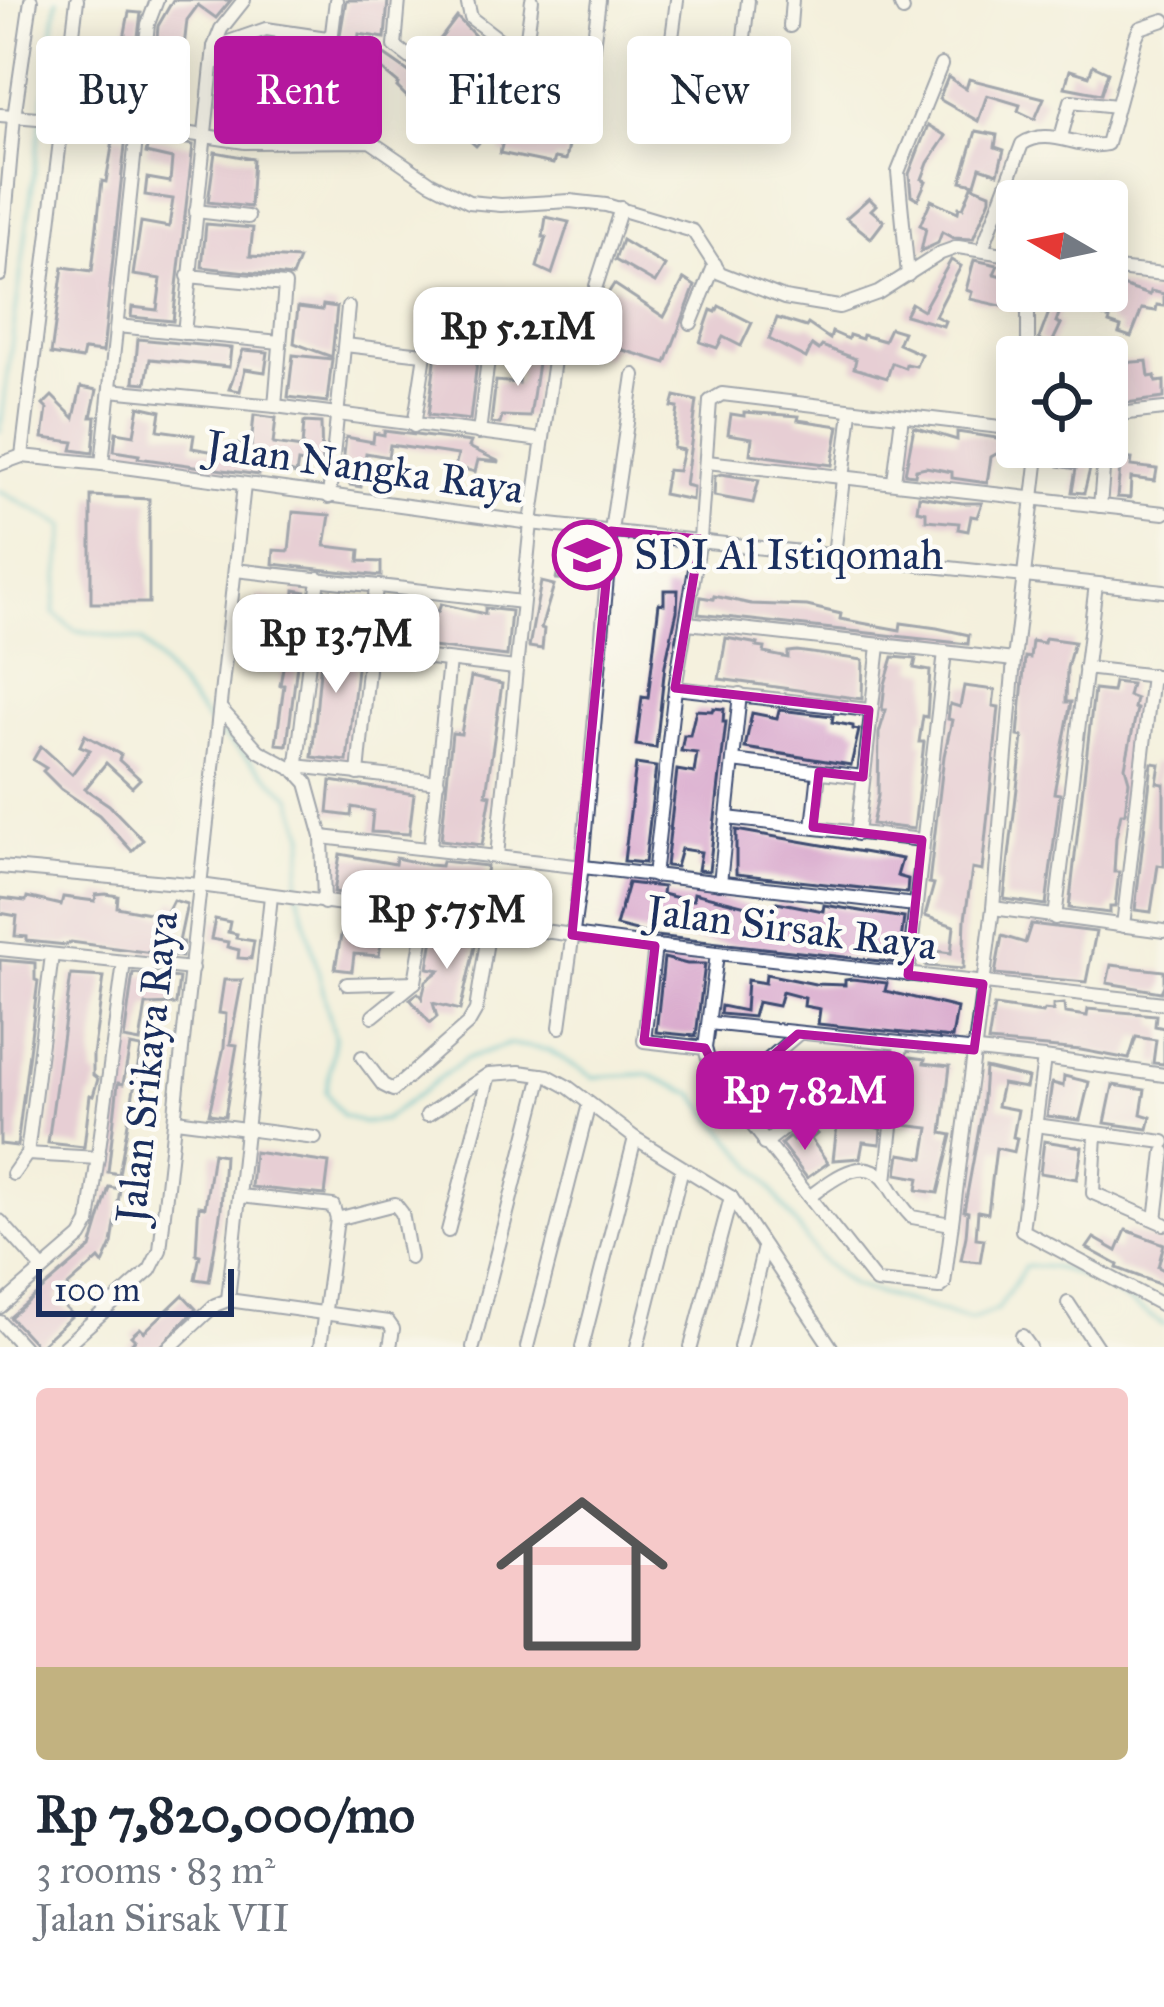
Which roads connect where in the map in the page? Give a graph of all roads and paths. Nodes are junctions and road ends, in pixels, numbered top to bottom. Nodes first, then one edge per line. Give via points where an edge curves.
1 (31, 0) edge
2 (76, 0) edge
3 (157, 0) edge
4 (244, 0) edge
5 (335, 0) edge
6 (399, 0) edge
7 (467, 0) edge
8 (532, 0) edge
9 (599, 0) edge
10 (676, 0) edge
11 (748, 0) edge
12 (792, 0) edge
13 (1164, 20) edge
14 (790, 26) dead end
15 (72, 36) edge
16 (147, 36) edge
17 (218, 36) edge
18 (246, 36) edge
19 (302, 36) edge
20 (324, 36) edge
21 (494, 36) edge
22 (527, 36) edge
23 (595, 36) edge
24 (671, 36) edge
25 (744, 36) edge
26 (214, 47) edge
27 (406, 55) edge
28 (941, 65) dead end
29 (1116, 106) junction
30 (13, 116) edge
31 (190, 136) edge
32 (1061, 136) junction
33 (202, 138) junction
34 (214, 139) edge
35 (58, 144) edge
36 (136, 144) edge
37 (370, 144) edge
38 (621, 208) junction
39 (196, 211) junction
40 (248, 217) dead end
41 (982, 250) junction
42 (996, 252) edge
43 (715, 264) junction
44 (1128, 270) edge
45 (1164, 274) edge
46 (0, 275) edge
47 (188, 275) junction
48 (908, 275) junction
49 (596, 286) dead end
50 (348, 307) dead end
51 (430, 322) dead end
52 (691, 323) dead end
53 (117, 326) junction
54 (184, 332) junction
55 (490, 335) dead end
56 (280, 342) junction
57 (345, 345) junction
58 (556, 346) dead end
59 (422, 354) junction
60 (634, 375) dead end
61 (110, 390) junction
62 (275, 406) junction
63 (1164, 409) edge
64 (851, 411) junction
65 (1128, 413) edge
66 (339, 414) junction
67 (902, 416) junction
68 (414, 426) junction
69 (996, 427) edge
70 (479, 433) junction
71 (541, 440) junction
72 (22, 456) junction
73 (707, 462) junction
74 (0, 464) edge
75 (103, 464) junction
76 (1037, 468) edge
77 (1103, 468) edge
78 (844, 475) junction
79 (894, 481) junction
80 (244, 485) junction
81 (329, 496) junction
82 (1033, 499) junction
83 (1100, 506) junction
84 (1164, 512) edge
85 (530, 524) junction
86 (611, 531) junction
87 (700, 539) junction
88 (834, 555) junction
89 (235, 570) junction
90 (1024, 576) junction
91 (319, 578) junction
92 (1096, 584) junction
93 (376, 586) junction
94 (1164, 591) edge
95 (522, 602) junction
96 (688, 623) junction
97 (879, 646) junction
98 (370, 651) junction
99 (945, 652) junction
100 (449, 661) junction
101 (1014, 661) junction
102 (514, 668) junction
103 (1085, 668) junction
104 (1158, 676) edge
105 (675, 688) junction
106 (740, 694) junction
107 (869, 710) junction
108 (220, 713) junction
109 (1147, 742) junction
110 (1164, 744) edge
111 (733, 761) junction
112 (296, 768) junction
113 (819, 772) junction
114 (358, 774) junction
115 (863, 777) junction
116 (438, 782) junction
117 (727, 818) junction
118 (813, 827) junction
119 (857, 834) junction
120 (322, 837) junction
121 (922, 840) junction
122 (430, 848) junction
123 (497, 856) junction
124 (582, 866) junction
125 (0, 867) edge
126 (654, 876) junction
127 (720, 883) junction
128 (200, 885) junction
129 (276, 896) junction
130 (324, 903) junction
131 (915, 905) junction
132 (993, 908) junction
133 (426, 916) junction
134 (1055, 918) junction
135 (490, 922) junction
136 (1124, 926) junction
137 (1164, 931) edge
138 (572, 935) junction
139 (656, 946) junction
140 (0, 949) edge
141 (717, 953) junction
142 (52, 955) junction
143 (124, 962) junction
144 (192, 970) junction
145 (908, 975) junction
146 (415, 982) junction
147 (347, 984) dead end
148 (983, 984) junction
149 (1164, 1004) edge
150 (373, 1016) dead end
151 (709, 1023) junction
152 (560, 1027) dead end
153 (798, 1034) junction
154 (901, 1046) junction
155 (705, 1048) junction
156 (974, 1050) junction
157 (362, 1057) dead end
158 (1044, 1058) junction
159 (489, 1074) junction
160 (542, 1075) junction
161 (1164, 1075) edge
162 (728, 1094) junction
163 (589, 1104) junction
164 (895, 1107) junction
165 (427, 1115) dead end
166 (176, 1120) junction
167 (1035, 1125) junction
168 (245, 1131) junction
169 (1096, 1134) junction
170 (315, 1138) dead end
171 (635, 1138) junction
172 (1164, 1142) edge
173 (764, 1144) junction
174 (1164, 1152) edge
175 (27, 1154) junction
176 (98, 1158) junction
177 (682, 1168) junction
178 (13, 1174) dead end
179 (886, 1181) junction
180 (240, 1196) junction
181 (731, 1197) junction
182 (808, 1197) junction
183 (337, 1220) junction
184 (0, 1221) edge
185 (1160, 1222) edge
186 (951, 1224) junction
187 (448, 1231) dead end
188 (764, 1247) junction
189 (410, 1258) dead end
190 (42, 1268) junction
191 (228, 1300) junction
192 (1068, 1303) dead end
193 (1164, 1306) edge
194 (0, 1307) edge
195 (323, 1315) junction
196 (0, 1322) edge
197 (23, 1347) edge
198 (64, 1347) edge
199 (170, 1347) edge
200 (320, 1347) edge
201 (390, 1347) edge
202 (473, 1347) edge
203 (527, 1347) edge
204 (582, 1347) edge
205 (637, 1347) edge
206 (691, 1347) edge
207 (740, 1347) edge
208 (831, 1347) edge
209 (1097, 1347) edge

1 - 30 street
2 - 15 street
3 - 16 street
4 - 17 street
5 - 20 street via 332,33
6 - 27 street via 394,46
7 - 21 street via 471,18
8 - 22 street
9 - 23 street
10 - 24 street
11 - 25 street
12 - 14 street
13 - 29 street via 1140,28
18 - 19 street via 266,29
26 - 33 street
28 - 48 street via 898,172
29 - 32 street via 1071,100
29 - 32 street via 1103,147
30 - 46 street
31 - 33 street
32 - 41 street via 1031,138 1016,153
33 - 34 street
33 - 39 street
35 - 72 street
36 - 53 street
37 - 38 street via 470,202
38 - 43 street via 694,231
38 - 49 street
39 - 40 street
39 - 47 street
41 - 42 street
41 - 48 street via 940,253
43 - 48 street via 784,298 839,307
43 - 52 street
44 - 45 street
47 - 54 street
47 - 56 street via 285,285
50 - 57 street
51 - 59 street
53 - 54 street
53 - 61 street
54 - 56 street
55 - 70 street
56 - 62 street
57 - 59 street
57 - 66 street
58 - 71 street
59 - 68 street
60 - 86 street
61 - 62 street
61 - 75 street
62 - 66 street
63 - 65 street
64 - 67 street
64 - 73 street via 715,395
64 - 78 street
66 - 68 street
66 - 81 street
67 - 69 street
67 - 79 street
68 - 70 street
70 - 71 street
71 - 85 street
72 - 74 street
72 - 75 street, Jalan Nangka Raya
73 - 78 street
73 - 87 street
75 - 80 street, Jalan Nangka Raya
76 - 82 street
77 - 83 street
78 - 79 street
78 - 88 street
79 - 82 street
80 - 81 street, Jalan Nangka Raya
80 - 89 street
81 - 85 street, Jalan Nangka Raya
82 - 83 street
82 - 90 street
83 - 84 street
85 - 86 street, Jalan Nangka Raya
85 - 95 street
86 - 87 street, Jalan Nangka Raya
86 - 124 street
87 - 88 street, Jalan Nangka Raya
87 - 96 street
88 - 90 street, Jalan Nangka Raya
89 - 91 street
89 - 108 street
90 - 92 street, Jalan Nangka Raya
90 - 101 street
91 - 93 street
91 - 112 street
92 - 94 street, Jalan Nangka Raya
92 - 103 street
93 - 95 street
93 - 98 street
95 - 102 street
96 - 97 street
96 - 105 street
97 - 99 street
97 - 107 street
98 - 100 street
98 - 114 street
99 - 101 street
99 - 121 street
100 - 102 street
100 - 116 street
101 - 132 street
102 - 123 street
103 - 104 street
103 - 134 street
104 - 109 street
105 - 106 street
105 - 126 street
106 - 107 street
106 - 111 street
107 - 115 street
108 - 112 street via 259,752
108 - 128 street, Jalan Srikaya Raya
109 - 110 street
109 - 136 street
111 - 113 street
111 - 117 street
112 - 114 street
112 - 120 street
113 - 115 street
113 - 118 street
114 - 116 street
115 - 119 street
116 - 122 street
117 - 118 street
117 - 127 street
118 - 119 street
119 - 121 street
120 - 122 street
120 - 130 street
121 - 131 street
122 - 123 street
123 - 124 street
124 - 126 street
124 - 138 street
125 - 128 street, Jalan Sirsak Raya
126 - 127 street
127 - 131 street
128 - 129 street, Jalan Sirsak Raya
128 - 144 street, Jalan Srikaya Raya
129 - 130 street, Jalan Sirsak Raya
129 - 168 street
130 - 133 street, Jalan Sirsak Raya
131 - 145 street
132 - 134 street
132 - 148 street
133 - 135 street, Jalan Sirsak Raya
133 - 146 street
134 - 136 street
135 - 138 street, Jalan Sirsak Raya
135 - 157 street via 468,1024 393,1090
136 - 137 street
138 - 139 street, Jalan Sirsak Raya
138 - 152 street
139 - 141 street, Jalan Sirsak Raya
139 - 155 street via 644,1041
140 - 142 street
141 - 145 street, Jalan Sirsak Raya
141 - 151 street
142 - 143 street
142 - 175 street
143 - 144 street
143 - 176 street
144 - 166 street, Jalan Srikaya Raya
145 - 148 street, Jalan Sirsak Raya
146 - 147 street
146 - 150 street
148 - 149 street, Jalan Sirsak Raya
148 - 156 street
151 - 153 street
151 - 155 street
153 - 154 street
153 - 162 street
154 - 156 street
154 - 164 street
155 - 162 street
156 - 158 street
156 - 186 street
158 - 161 street
158 - 167 street
159 - 160 street
159 - 165 street
159 - 187 street
160 - 163 street
160 - 202 street
162 - 173 street
163 - 171 street
163 - 203 street
164 - 173 street via 820,1100
164 - 179 street
166 - 168 street
166 - 198 street, Jalan Srikaya Raya via 156,1262
167 - 169 street
167 - 193 street via 1022,1231
168 - 170 street
168 - 180 street
169 - 172 street
169 - 185 street via 1093,1193
171 - 177 street
171 - 204 street
173 - 182 street
174 - 185 street
175 - 176 street
175 - 178 street
176 - 190 street via 86,1231
177 - 181 street
177 - 205 street
179 - 182 street via 848,1170
179 - 186 street via 912,1217
180 - 183 street via 327,1204
180 - 191 street
181 - 188 street
181 - 206 street
182 - 186 street via 876,1282 932,1290 944,1284
183 - 189 street via 395,1204
183 - 195 street
184 - 190 street
188 - 207 street
188 - 208 street
190 - 194 street
191 - 195 street
191 - 199 street
192 - 209 street
195 - 200 street
195 - 201 street via 388,1322
196 - 197 street

